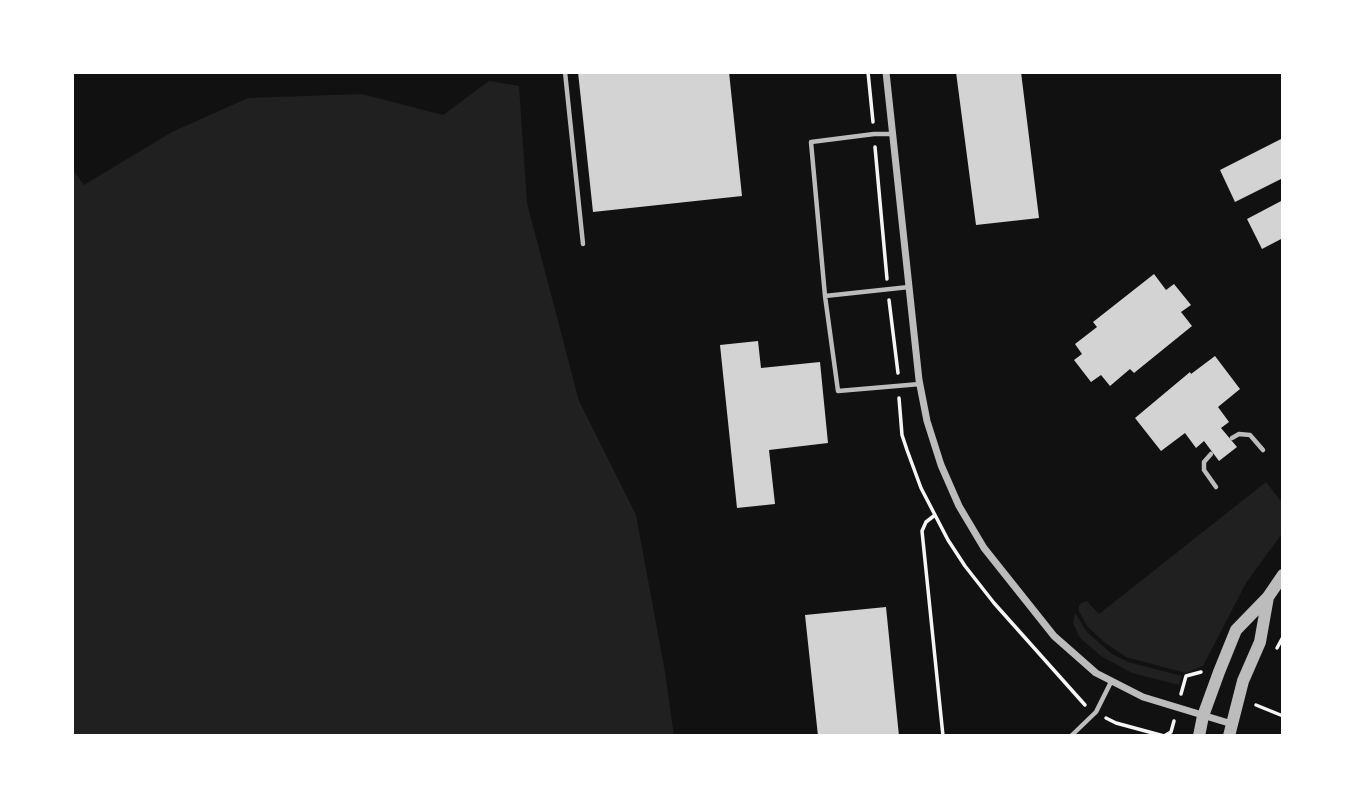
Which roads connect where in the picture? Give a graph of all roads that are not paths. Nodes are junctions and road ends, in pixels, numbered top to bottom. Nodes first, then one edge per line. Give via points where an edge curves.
1 (565, 72) edge
2 (886, 72) edge
3 (892, 134) junction
4 (583, 244) dead end
5 (909, 287) junction
6 (825, 296) junction
7 (920, 384) junction
8 (1232, 438) dead end
9 (1263, 450) dead end
10 (1211, 454) dead end
11 (1216, 487) dead end
12 (1283, 575) edge
13 (1268, 597) junction
14 (1111, 682) junction
15 (1203, 716) junction
16 (1230, 730) edge
17 (1072, 736) edge
18 (1199, 736) edge

1 - 4 lane
2 - 3 street
3 - 5 street
3 - 6 lane via 811,142
5 - 6 lane
5 - 7 street
6 - 7 lane via 838,391
7 - 14 street via 941,465 984,548 1054,636
8 - 9 lane via 1250,435
10 - 11 lane via 1204,470
12 - 13 street
13 - 15 street via 1236,630
13 - 16 street via 1260,642 1243,681
14 - 15 street
14 - 17 lane via 1096,712
15 - 16 street
15 - 18 street

